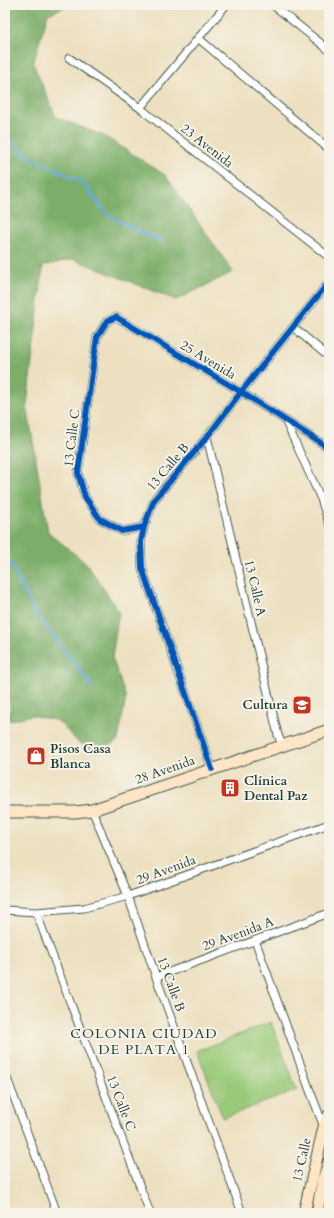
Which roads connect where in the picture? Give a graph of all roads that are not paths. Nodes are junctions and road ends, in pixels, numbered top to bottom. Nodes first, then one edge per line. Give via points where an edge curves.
1 (226, 5) edge
2 (273, 5) edge
3 (198, 38) junction
4 (329, 50) edge
5 (69, 58) dead end
6 (140, 108) junction
7 (329, 149) edge
8 (329, 256) edge
9 (329, 282) edge
10 (116, 317) joint
11 (293, 327) junction
12 (329, 357) edge
13 (241, 392) junction
14 (286, 422) junction
15 (207, 437) junction
16 (329, 448) edge
17 (329, 523) edge
18 (144, 527) junction
19 (329, 730) edge
20 (282, 745) junction
21 (212, 769) junction
22 (92, 810) junction
23 (5, 812) edge
24 (329, 824) edge
25 (128, 896) junction
26 (5, 910) edge
27 (36, 912) junction
28 (329, 913) edge
29 (256, 940) junction
30 (156, 977) junction
31 (5, 1073) edge
32 (329, 1115) edge
33 (324, 1126) junction
34 (329, 1162) edge
35 (57, 1213) edge
36 (150, 1213) edge
37 (242, 1213) edge
38 (304, 1213) edge
39 (317, 1213) edge

1 - 3 street
2 - 4 street
3 - 6 street
3 - 7 street
5 - 6 street, 23 Avenida
6 - 8 street, 23 Avenida
9 - 11 street, 13 Calle B
10 - 13 street, 25 Avenida
10 - 18 street, 13 Calle C via 107,321 96,337 78,473 85,497 100,520 122,531
11 - 12 street
11 - 13 street, 13 Calle B
13 - 14 street, 25 Avenida
13 - 15 street, 13 Calle B
14 - 16 street, 25 Avenida
14 - 17 street via 321,499
15 - 18 street, 13 Calle B via 154,500
15 - 20 street, 13 Calle A
18 - 21 street, 13 Calle B via 141,542 142,568
19 - 20 main road, 28 Avenida
20 - 21 main road, 28 Avenida
21 - 22 main road, 28 Avenida
22 - 23 main road, 28 Avenida
22 - 25 street, 13 Calle B
24 - 25 street, 29 Avenida
25 - 27 street, 29 Avenida via 84,908
25 - 30 street, 13 Calle B
26 - 27 street, 29 Avenida
27 - 36 street, 13 Calle C
28 - 29 street, 29 Avenida A
29 - 30 street, 29 Avenida A
29 - 33 street
30 - 37 street, 13 Calle B
31 - 35 street
32 - 33 main road, 13 Calle
33 - 38 main road, 13 Calle
34 - 39 main road, 13 Calle

